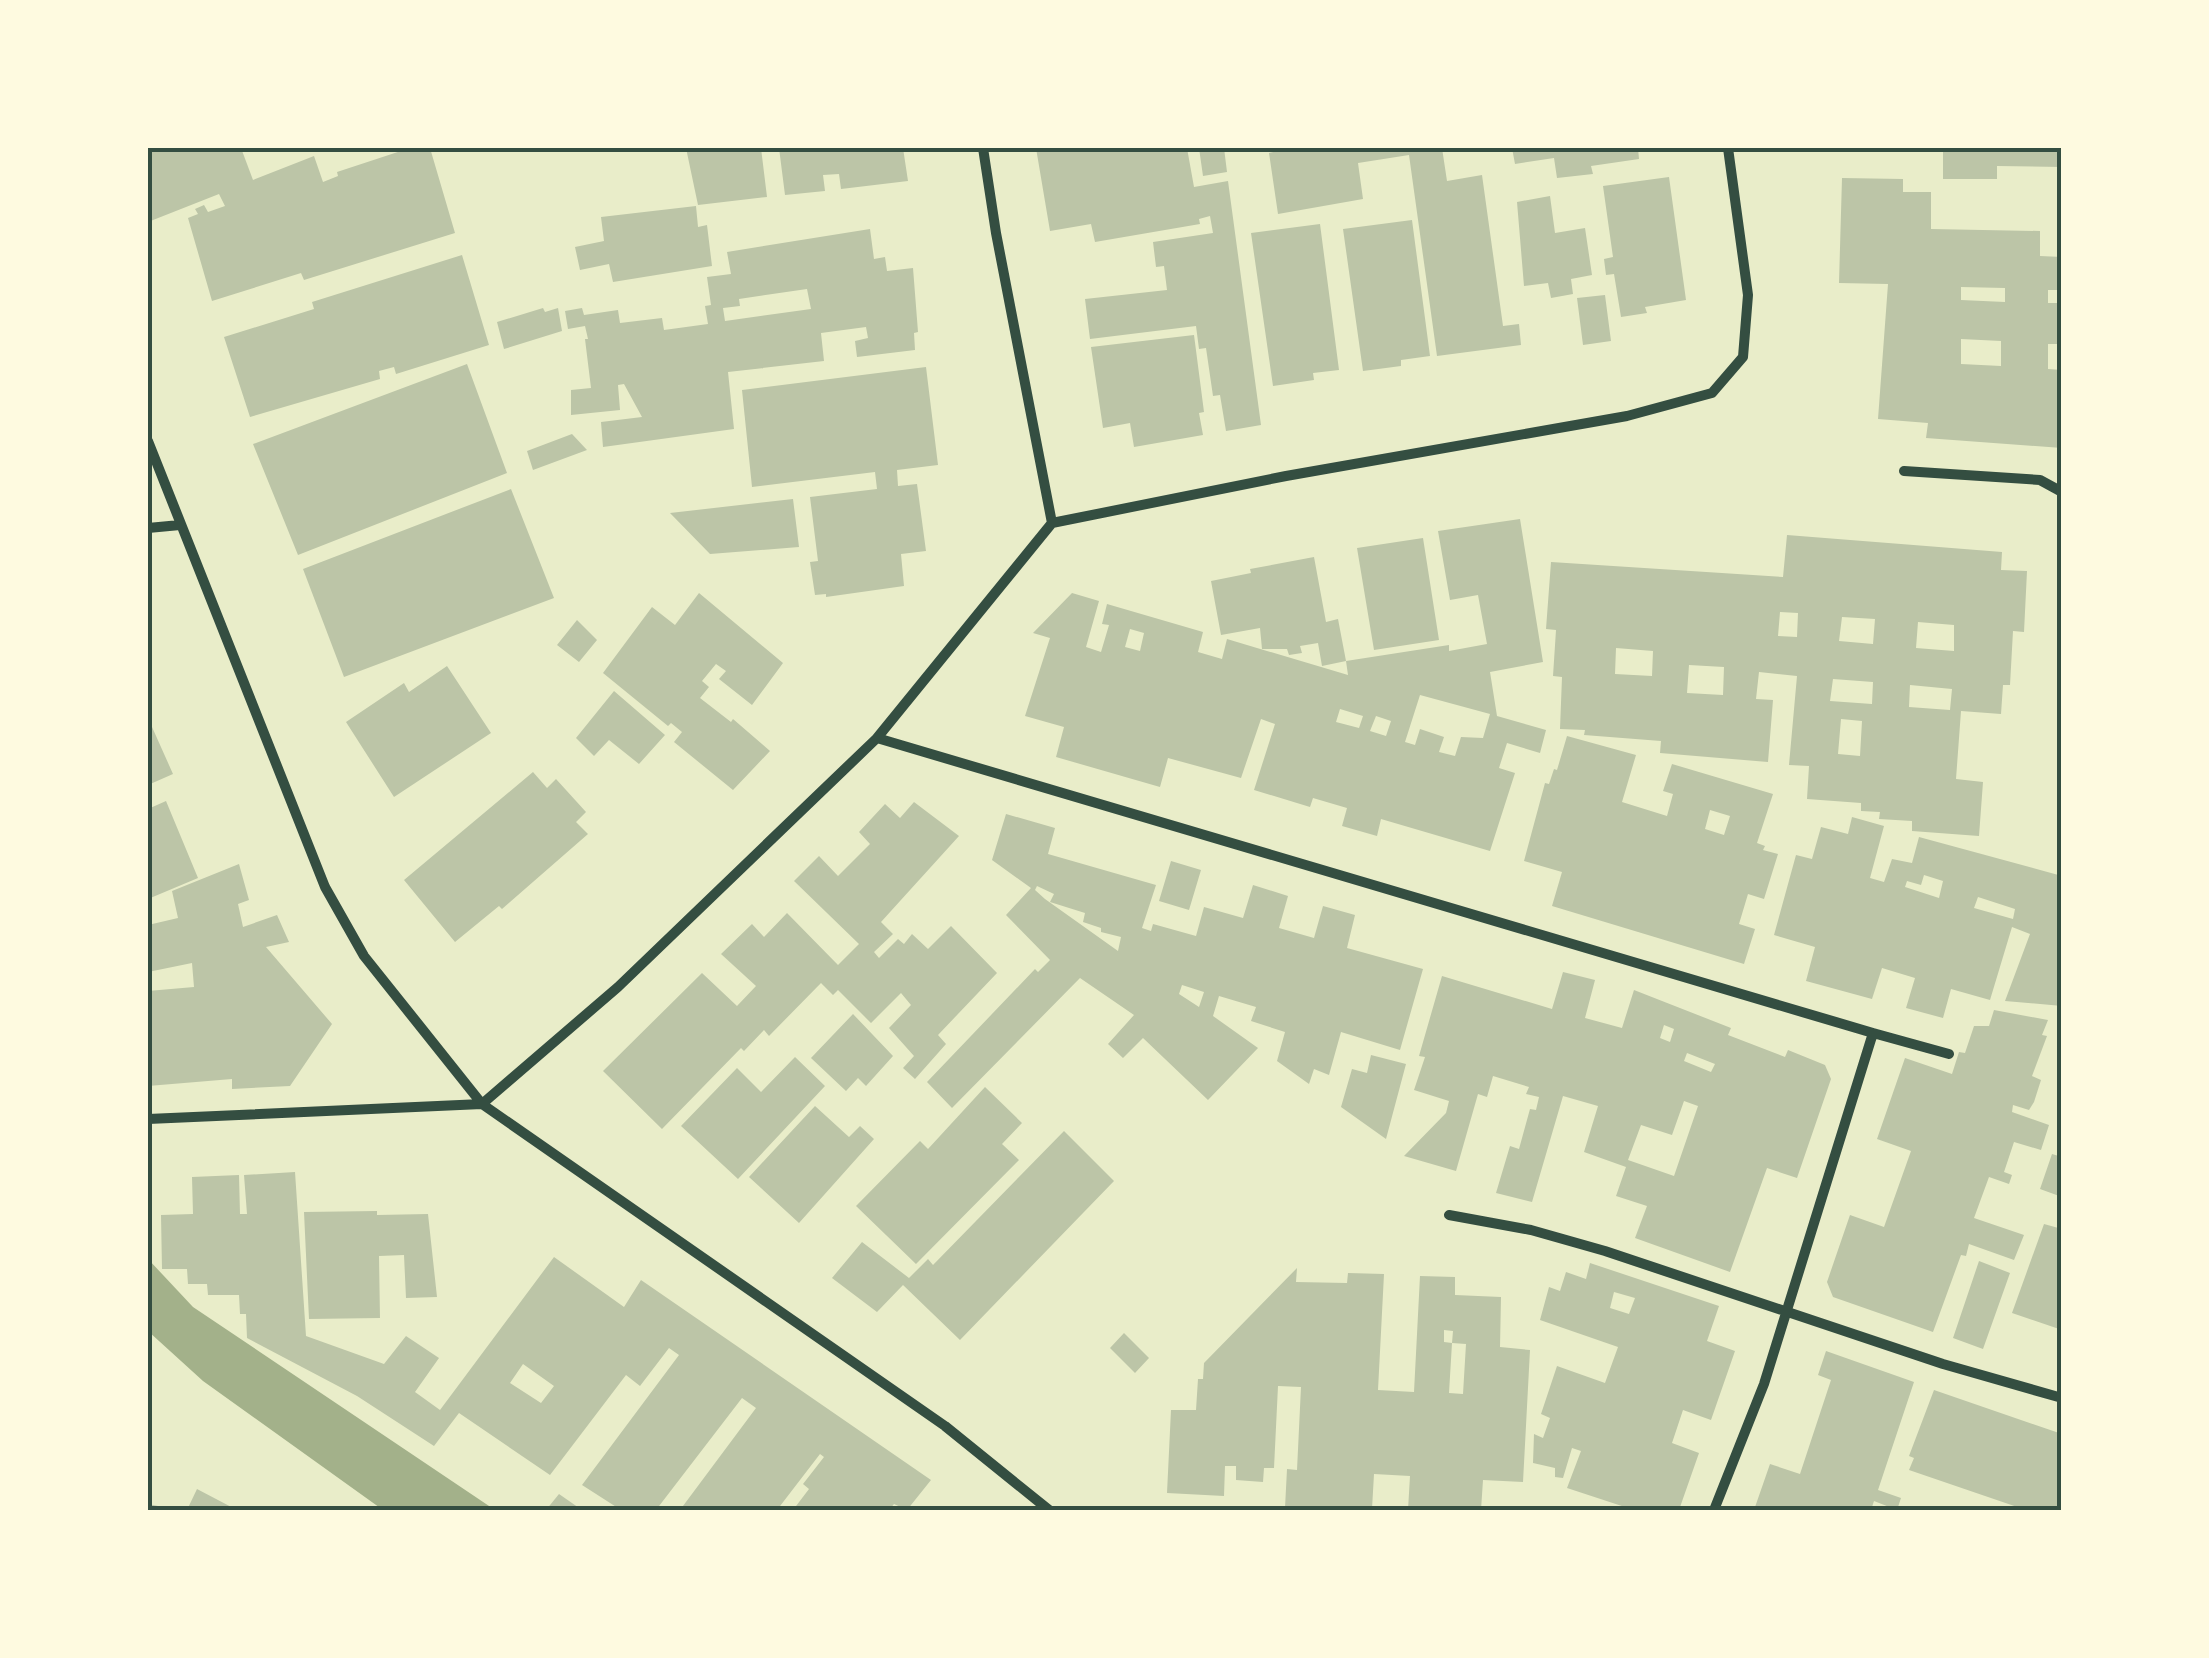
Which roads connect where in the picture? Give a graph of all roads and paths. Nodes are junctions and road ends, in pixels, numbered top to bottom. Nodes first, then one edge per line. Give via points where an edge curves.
1 (983, 148) edge
2 (1728, 148) edge
3 (148, 441) edge
4 (1904, 471) dead end
5 (2062, 492) edge
6 (1052, 523) junction
7 (180, 525) junction
8 (148, 528) edge
9 (877, 738) junction
10 (1874, 1033) junction
11 (1949, 1054) dead end
12 (482, 1104) junction
13 (148, 1120) edge
14 (1450, 1215) dead end
15 (1787, 1310) junction
16 (2062, 1398) edge
17 (1048, 1510) edge
18 (1714, 1510) edge

1 - 6 street
2 - 6 street via 1748,295 1742,357 1712,393 1627,416
3 - 7 street
4 - 5 street via 2040,480
6 - 9 street
7 - 8 street
7 - 12 street via 325,887 364,956
9 - 10 street
9 - 12 street via 618,987
10 - 11 street
10 - 15 street
12 - 13 street
12 - 17 street via 946,1426
14 - 15 street via 1532,1230
15 - 16 street
15 - 18 street

